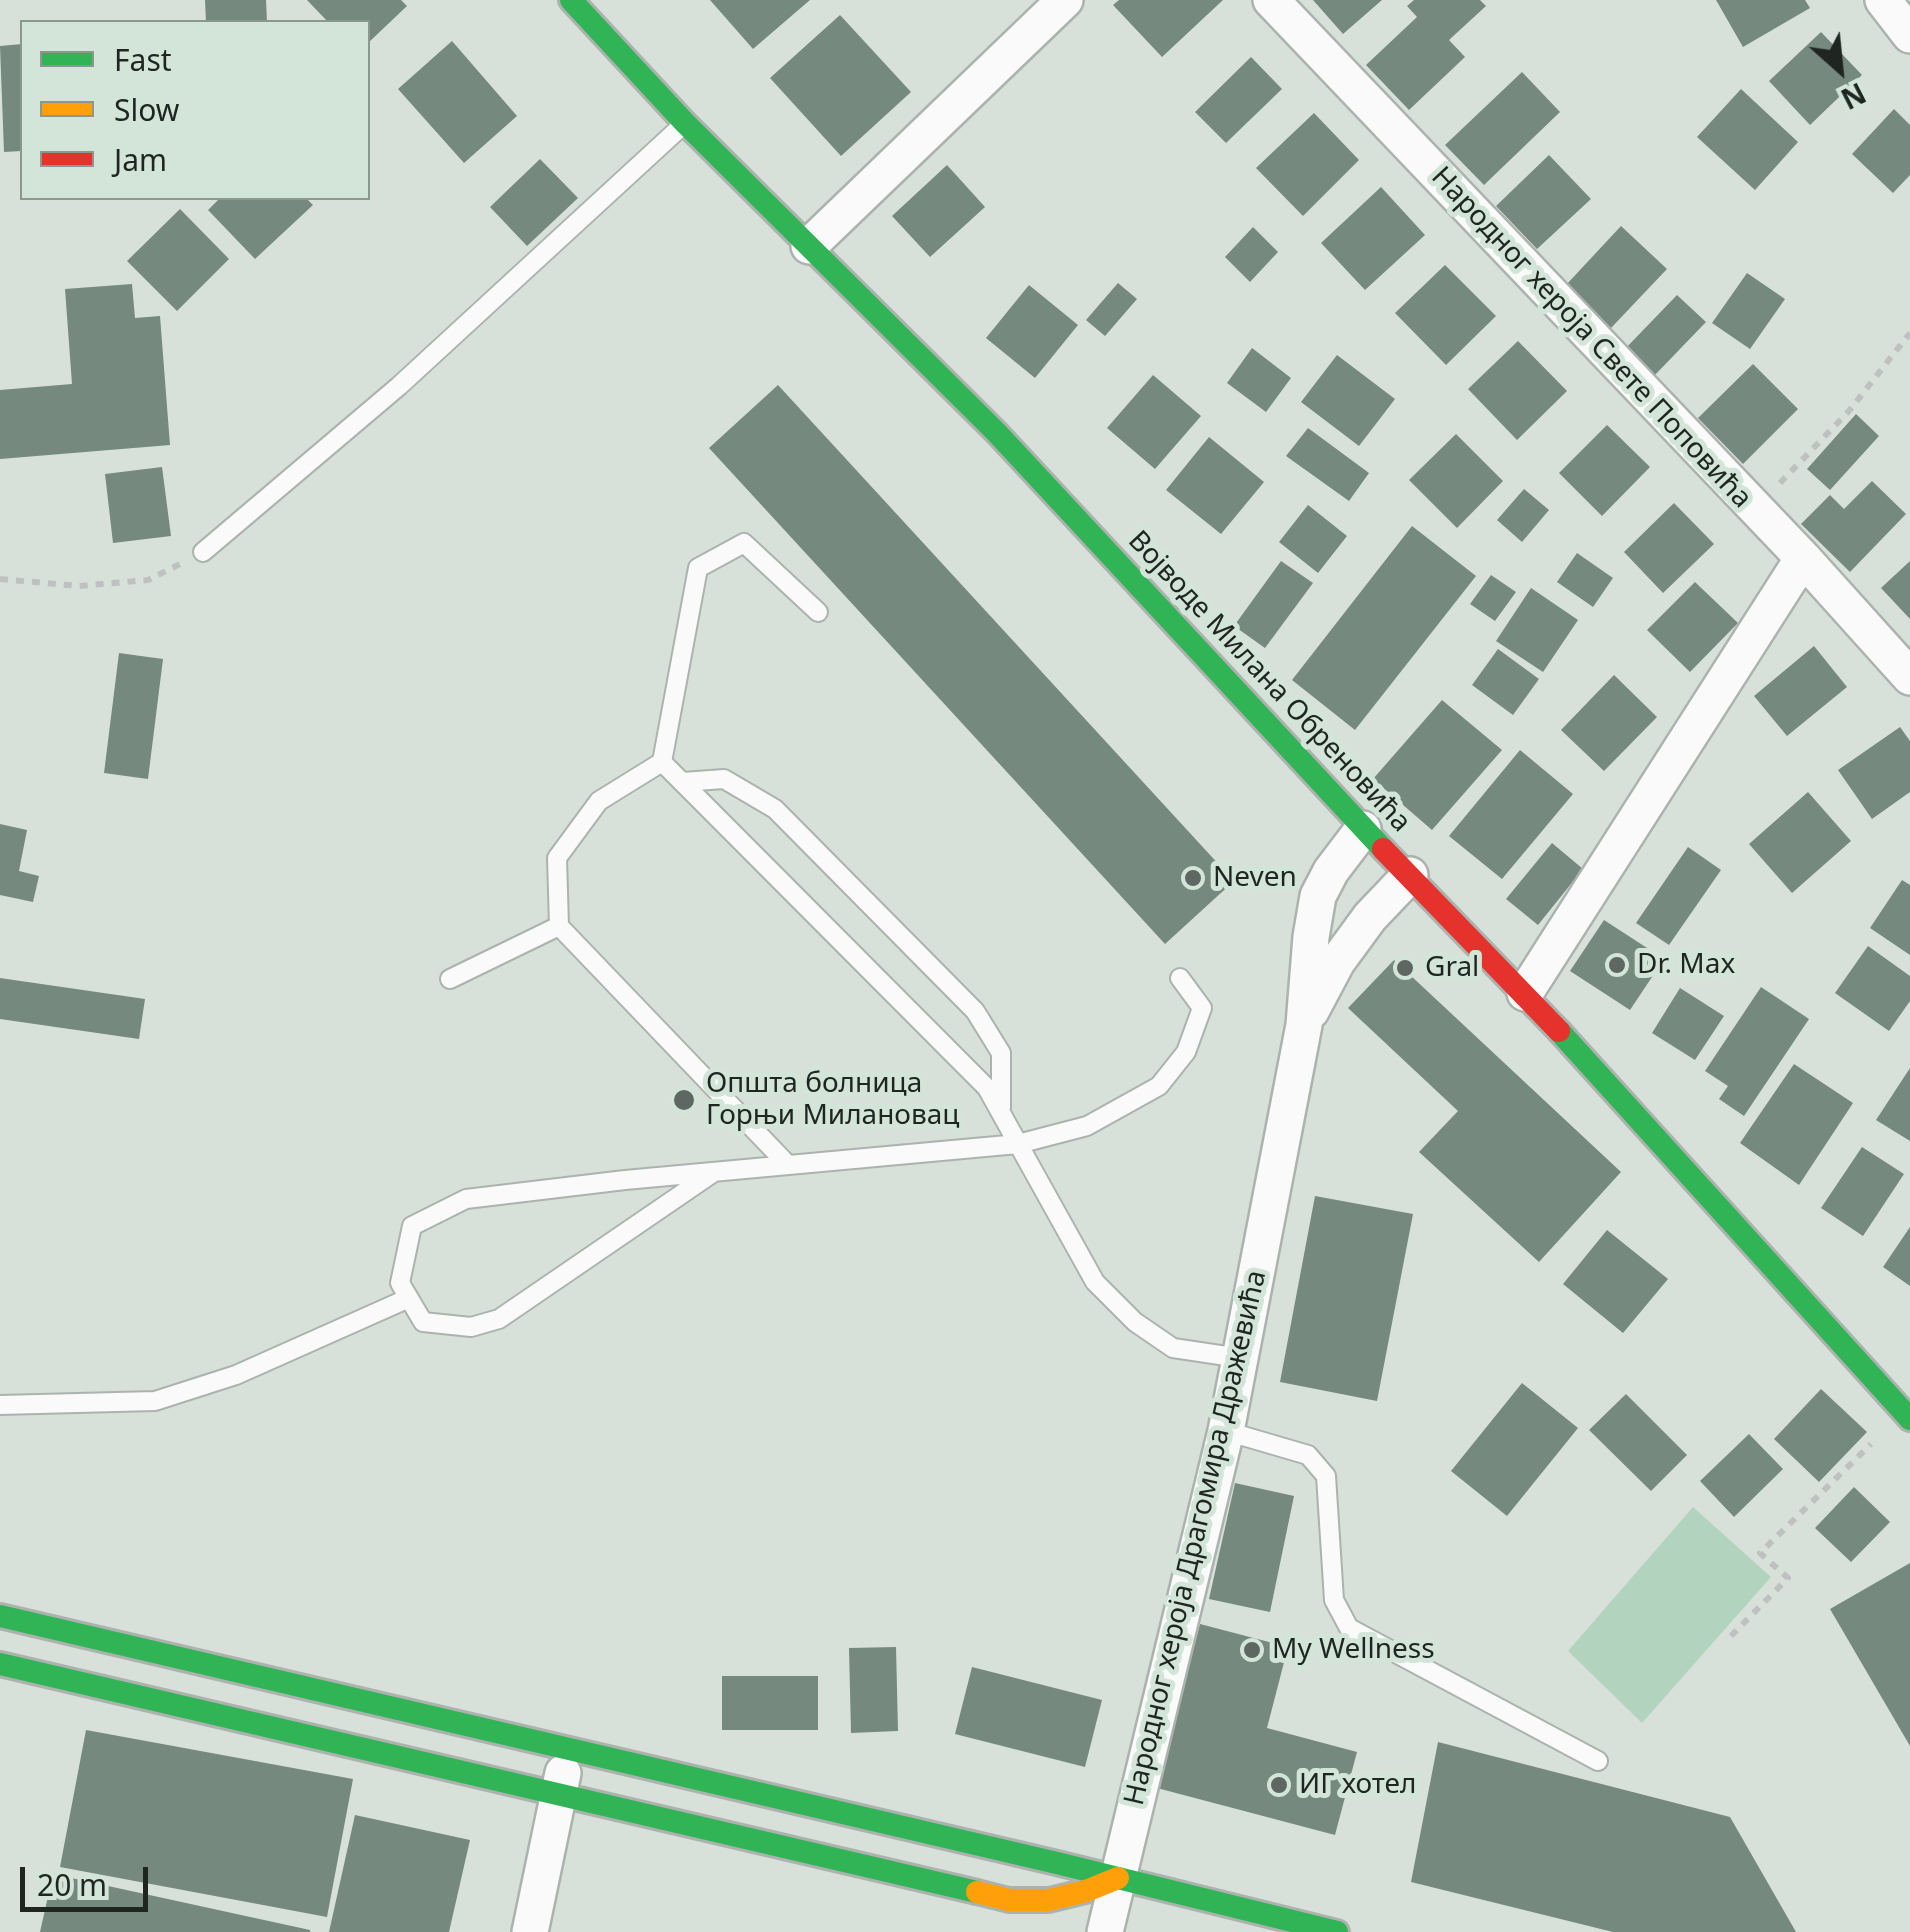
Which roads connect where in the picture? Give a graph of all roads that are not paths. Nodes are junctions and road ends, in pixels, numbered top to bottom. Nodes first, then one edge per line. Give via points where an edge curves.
1 (570, 0) edge
2 (1066, 0) edge
3 (1271, 0) edge
4 (1883, 0) edge
5 (1910, 36) edge
6 (685, 123) junction
7 (809, 246) junction
8 (203, 552) road end
9 (1803, 558) junction
10 (818, 612) dead end
11 (1910, 677) edge
12 (662, 762) junction
13 (683, 782) junction
14 (1363, 829) junction
15 (1410, 875) junction
16 (559, 926) junction
17 (1180, 978) dead end
18 (450, 979) dead end
19 (1525, 992) junction
20 (1304, 1025) junction
21 (1001, 1114) junction
22 (1018, 1144) junction
23 (788, 1165) junction
24 (714, 1172) junction
25 (409, 1298) junction
26 (1240, 1358) junction
27 (0, 1405) edge
28 (1907, 1415) edge
29 (1226, 1431) junction
30 (0, 1616) edge
31 (0, 1664) edge
32 (568, 1748) junction
33 (1598, 1761) dead end
34 (558, 1796) junction
35 (1118, 1878) junction
36 (530, 1932) edge
37 (1106, 1932) edge
38 (1337, 1932) edge

1 - 6 street, Војводе Милана Обреновића
2 - 7 street
3 - 9 street, Народног хероја Свете Поповића
4 - 5 street
6 - 7 street, Војводе Милана Обреновића
6 - 8 lane via 399,386
7 - 14 street, Војводе Милана Обреновића via 997,432
9 - 11 street, Народног хероја Свете Поповића
9 - 19 street
10 - 12 lane via 744,542 698,568
12 - 13 lane
12 - 16 lane via 599,801 557,858
13 - 21 lane via 987,1088
13 - 21 lane via 724,779 775,809 975,1011 1001,1053
14 - 15 street, Војводе Милана Обреновића
14 - 20 street, Народног хероја Драгомира Дражевића via 1318,896
15 - 19 street, Војводе Милана Обреновића
15 - 20 street, Народног хероја Драгомира Дражевића via 1348,947
16 - 18 lane
16 - 23 lane
17 - 22 lane via 1202,1008 1186,1052 1159,1086 1088,1126
19 - 28 street, Војводе Милана Обреновића
20 - 26 street, Народног хероја Драгомира Дражевића
21 - 22 lane
22 - 23 lane
22 - 26 lane via 1095,1282 1135,1322 1173,1348
23 - 24 lane
24 - 25 lane via 499,1318 471,1328 423,1322
24 - 25 lane via 466,1198 412,1226 400,1283
25 - 27 lane via 236,1375 154,1401
26 - 29 street, Народног хероја Драгомира Дражевића
29 - 33 lane via 1308,1454 1326,1476 1334,1600 1348,1628
29 - 35 street, Народног хероја Драгомира Дражевића
30 - 32 street
31 - 34 street
32 - 34 street
32 - 35 street
34 - 35 street via 1009,1900 1049,1900
34 - 36 street
35 - 37 street, Народног хероја Драгомира Дражевића
35 - 38 street

